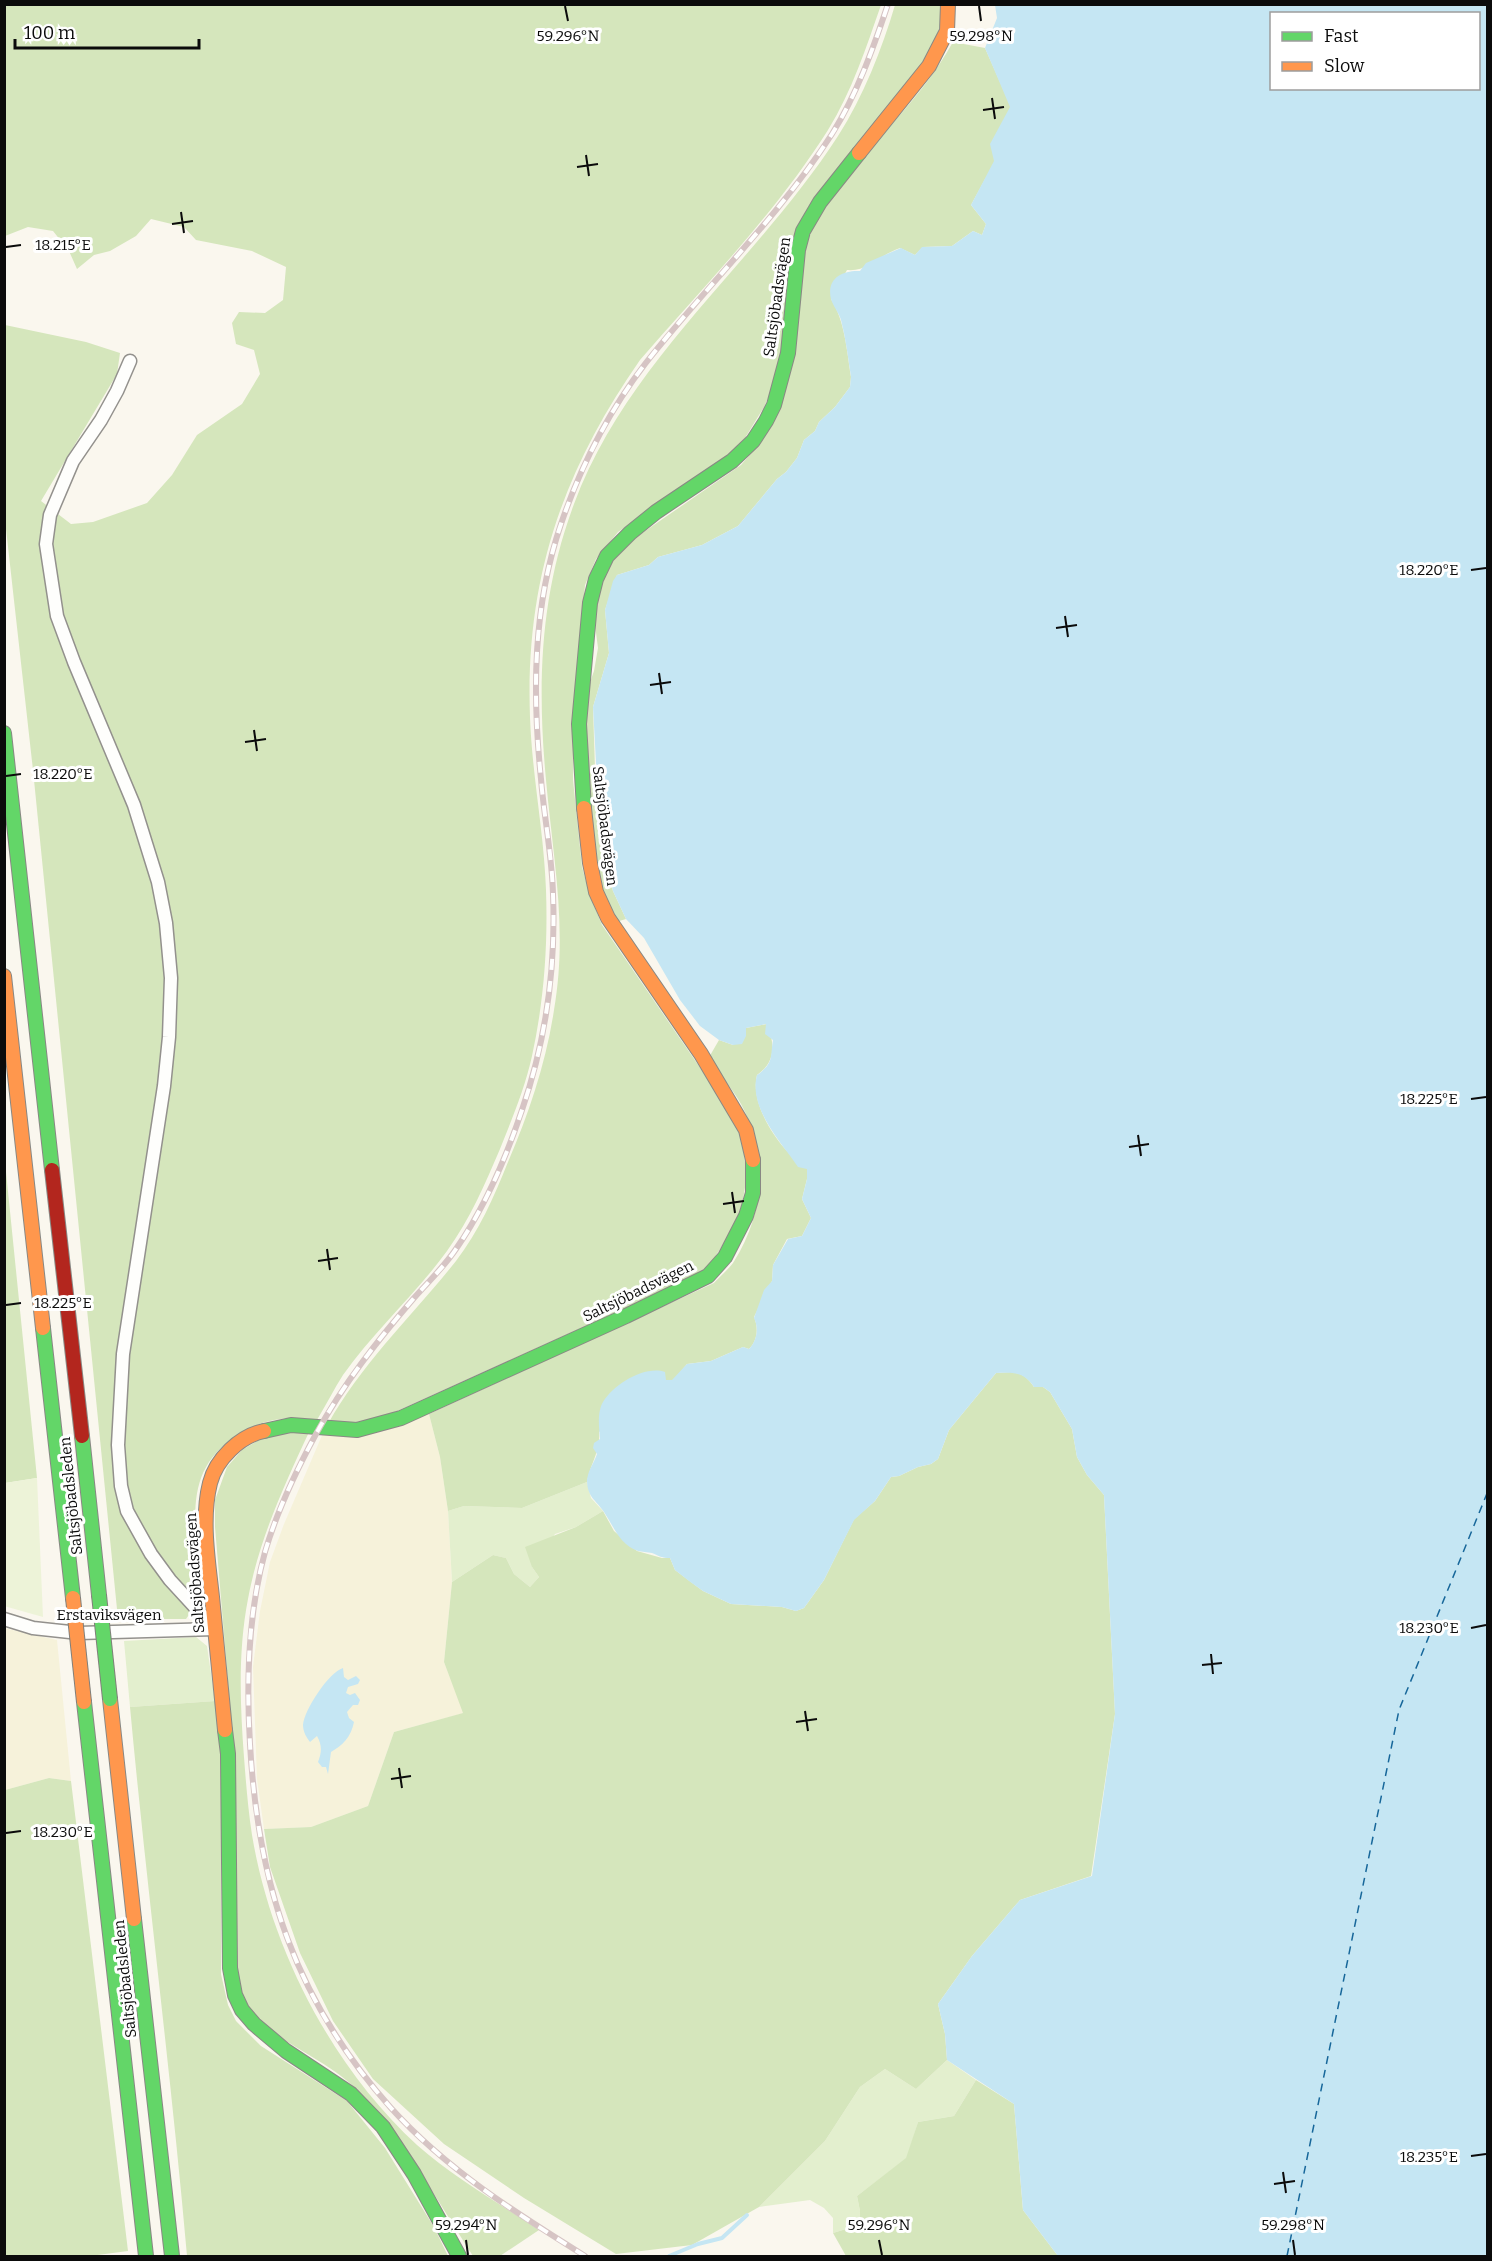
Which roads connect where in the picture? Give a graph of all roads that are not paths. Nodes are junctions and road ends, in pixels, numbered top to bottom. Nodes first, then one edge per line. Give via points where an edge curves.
1 (948, 4) edge
2 (130, 361) dead end
3 (4, 733) edge
4 (4, 976) edge
5 (4, 1619) edge
6 (215, 1629) junction
7 (146, 2256) edge
8 (172, 2256) edge
9 (459, 2256) edge

1 - 6 main road, Saltsjöbadsvägen via 947,31 929,66 820,202 803,231 788,353 766,421 753,441 732,461 656,512 607,556 590,603 579,724 581,780 596,892 608,918 701,1054 746,1130 754,1163 753,1193 739,1232 708,1276 401,1418 357,1430 310,1425 280,1427 242,1440 215,1468 207,1495 207,1553
2 - 6 street via 102,420 73,460 50,515 46,544 57,616 134,805 158,882 171,978 164,1086 123,1354 118,1444 121,1486 127,1511 151,1554
3 - 8 main road, Saltsjöbadsleden, bridge
4 - 7 main road, Saltsjöbadsleden, bridge
5 - 6 street, Erstaviksvägen via 33,1628 79,1633
6 - 9 main road, Saltsjöbadsvägen via 228,1754 230,1968 235,1996 262,2032 353,2096 382,2126 417,2179

